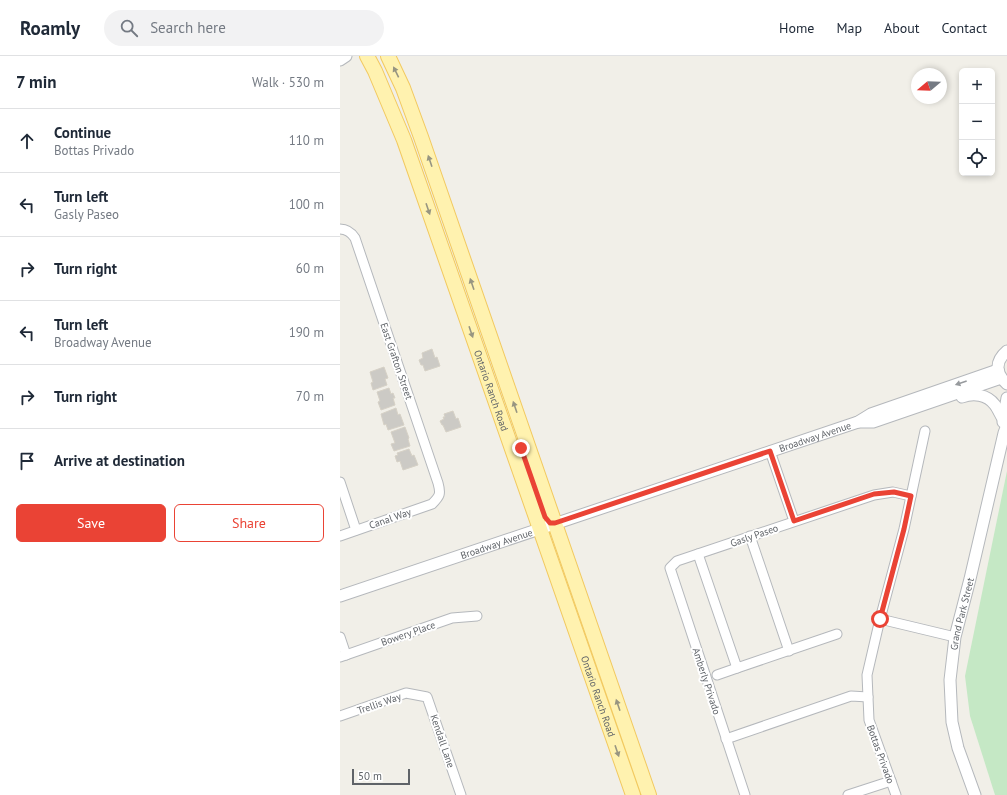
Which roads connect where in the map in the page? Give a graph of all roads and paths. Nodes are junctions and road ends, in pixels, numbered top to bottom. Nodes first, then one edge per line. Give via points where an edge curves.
1 (346, 56) edge
2 (367, 56) edge
3 (376, 56) edge
4 (388, 56) edge
5 (340, 60) edge
6 (421, 137) junction
7 (342, 229) edge
8 (1007, 351) edge
9 (1004, 381) edge
10 (1007, 398) edge
11 (500, 414) junction
12 (858, 422) junction
13 (873, 422) junction
14 (1005, 426) edge
15 (924, 431) dead end
16 (770, 451) junction
17 (340, 482) edge
18 (911, 496) junction
19 (438, 498) joint
20 (794, 521) junction
21 (555, 523) junction
22 (540, 529) junction
23 (356, 530) junction
24 (340, 536) edge
25 (750, 536) junction
26 (698, 554) junction
27 (670, 568) joint
28 (340, 596) edge
29 (477, 616) dead end
30 (880, 619) junction
31 (837, 634) dead end
32 (340, 637) edge
33 (955, 637) junction
34 (597, 644) junction
35 (789, 651) junction
36 (343, 656) edge
37 (738, 668) junction
38 (717, 675) dead end
39 (418, 695) joint
40 (868, 697) junction
41 (340, 716) edge
42 (726, 739) junction
43 (891, 781) junction
44 (461, 795) edge
45 (632, 795) edge
46 (649, 795) edge
47 (745, 795) edge
48 (848, 795) edge
49 (896, 795) edge
50 (975, 795) edge

1 - 5 street
2 -> 11 main road, Ontario Ranch Road via 404,140
3 - 6 main road via 410,130
6 -> 4 main road, Ontario Ranch Road
21 -> 6 main road, Ontario Ranch Road
7 - 19 street, East Grafton Street via 350,232 355,238 438,483
8 - 9 street via 999,362
9 -> 12 street, Broadway Avenue via 871,414
9 - 13 street, Broadway Avenue
10 - 14 street, Grand Park Street
11 - 21 main road via 512,426 545,517 550,523
11 - 22 main road, Ontario Ranch Road
12 - 13 street, Broadway Avenue
12 - 16 street, Broadway Avenue
13 - 14 street via 900,419 968,395 978,395 995,404
14 - 33 street, Grand Park Street
15 - 18 street, Bottas Privado
16 - 20 street
16 - 21 street, Broadway Avenue
17 - 23 street
18 - 20 street, Gasly Paseo via 894,492 874,494
18 - 30 street, Bottas Privado
19 - 23 street, Canal Way via 432,504
20 - 25 street, Gasly Paseo
21 - 22 street, Broadway Avenue
21 - 34 main road, Ontario Ranch Road
22 - 28 street, Broadway Avenue
22 - 34 main road via 548,532 584,634
22 -> 45 main road, Ontario Ranch Road
23 - 24 street, Canal Way
25 - 26 street, Gasly Paseo
25 - 35 street
26 - 27 street, Gasly Paseo via 677,560
26 - 37 street
27 - 42 street, Amberly Privado
29 - 36 street, Bowery Place via 452,618
30 - 33 street
30 - 40 street, Bottas Privado via 868,675
31 - 35 street
32 - 36 street
33 - 50 street, Grand Park Street via 950,680 952,722 958,748
46 -> 34 main road, Ontario Ranch Road
35 - 37 street
37 - 38 street
39 - 41 street, Trellis Way via 406,693
39 - 44 street, Kendall Lane via 427,696
40 - 42 street via 851,696
40 - 43 street, Bottas Privado via 869,720
42 - 47 street, Amberly Privado
43 - 48 street
43 - 49 street, Bottas Privado

